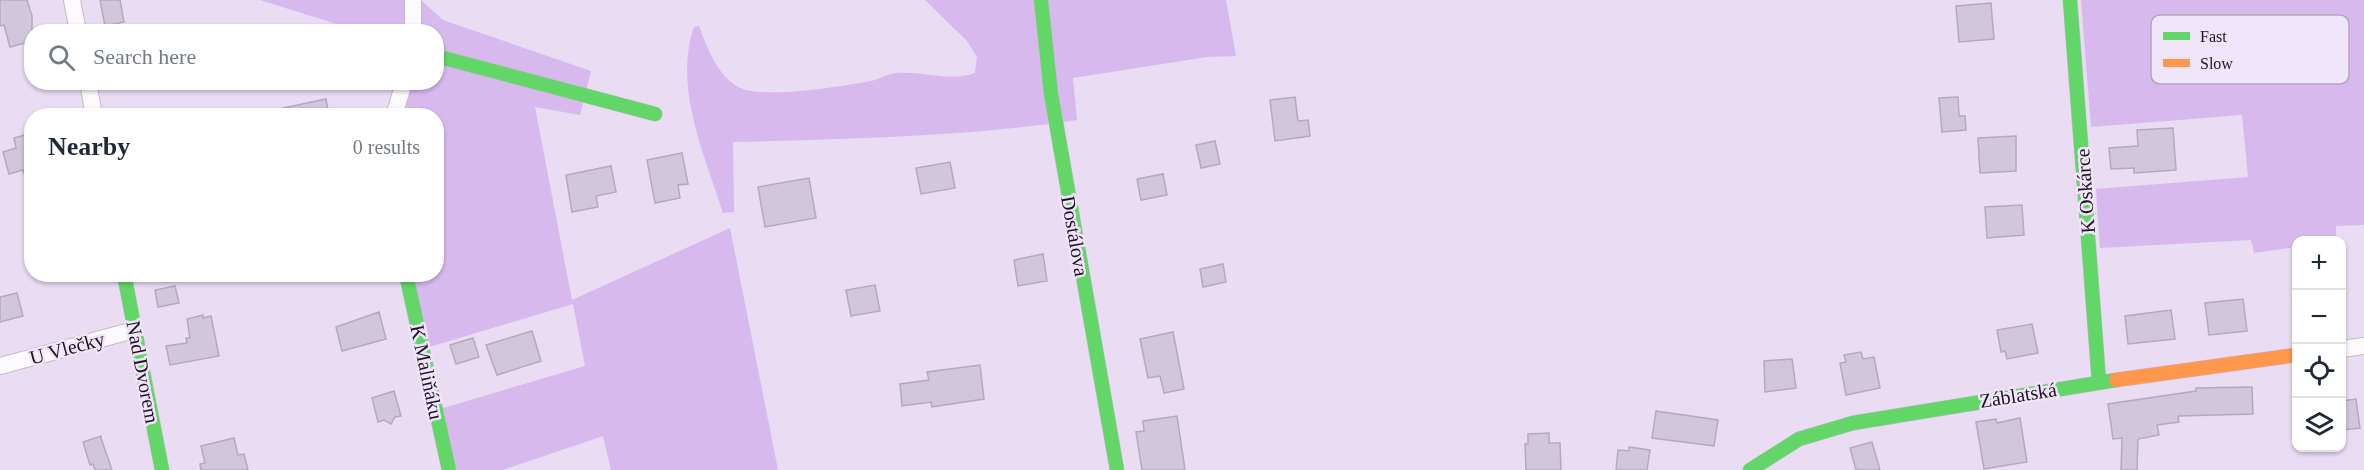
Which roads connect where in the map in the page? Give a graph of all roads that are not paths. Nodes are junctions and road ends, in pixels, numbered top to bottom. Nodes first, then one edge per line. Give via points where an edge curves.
1 (72, 0) edge
2 (413, 0) edge
3 (1041, 0) edge
4 (2070, 0) edge
5 (76, 24) edge
6 (413, 24) edge
7 (444, 58) edge
8 (89, 90) edge
9 (402, 90) edge
10 (93, 108) edge
11 (396, 108) edge
12 (655, 114) dead end
13 (125, 282) edge
14 (408, 282) edge
15 (134, 330) junction
16 (2364, 346) edge
17 (2346, 348) edge
18 (2292, 356) edge
19 (0, 366) edge
20 (2099, 382) junction
21 (162, 470) edge
22 (449, 470) edge
23 (1118, 470) edge
24 (1749, 470) edge

1 - 5 street
2 - 6 street
3 - 23 street, Dostálova via 1051,94
4 - 20 street, K Oskárce
7 - 12 street
8 - 10 street
9 - 11 street
13 - 15 street, Nad Dvorem
14 - 22 street, K Maliňáku
15 - 19 street, U Vlečky
15 - 21 street, Nad Dvorem
16 - 17 street
18 - 20 street, Záblatská
20 - 24 street, Záblatská via 1853,423 1799,440

